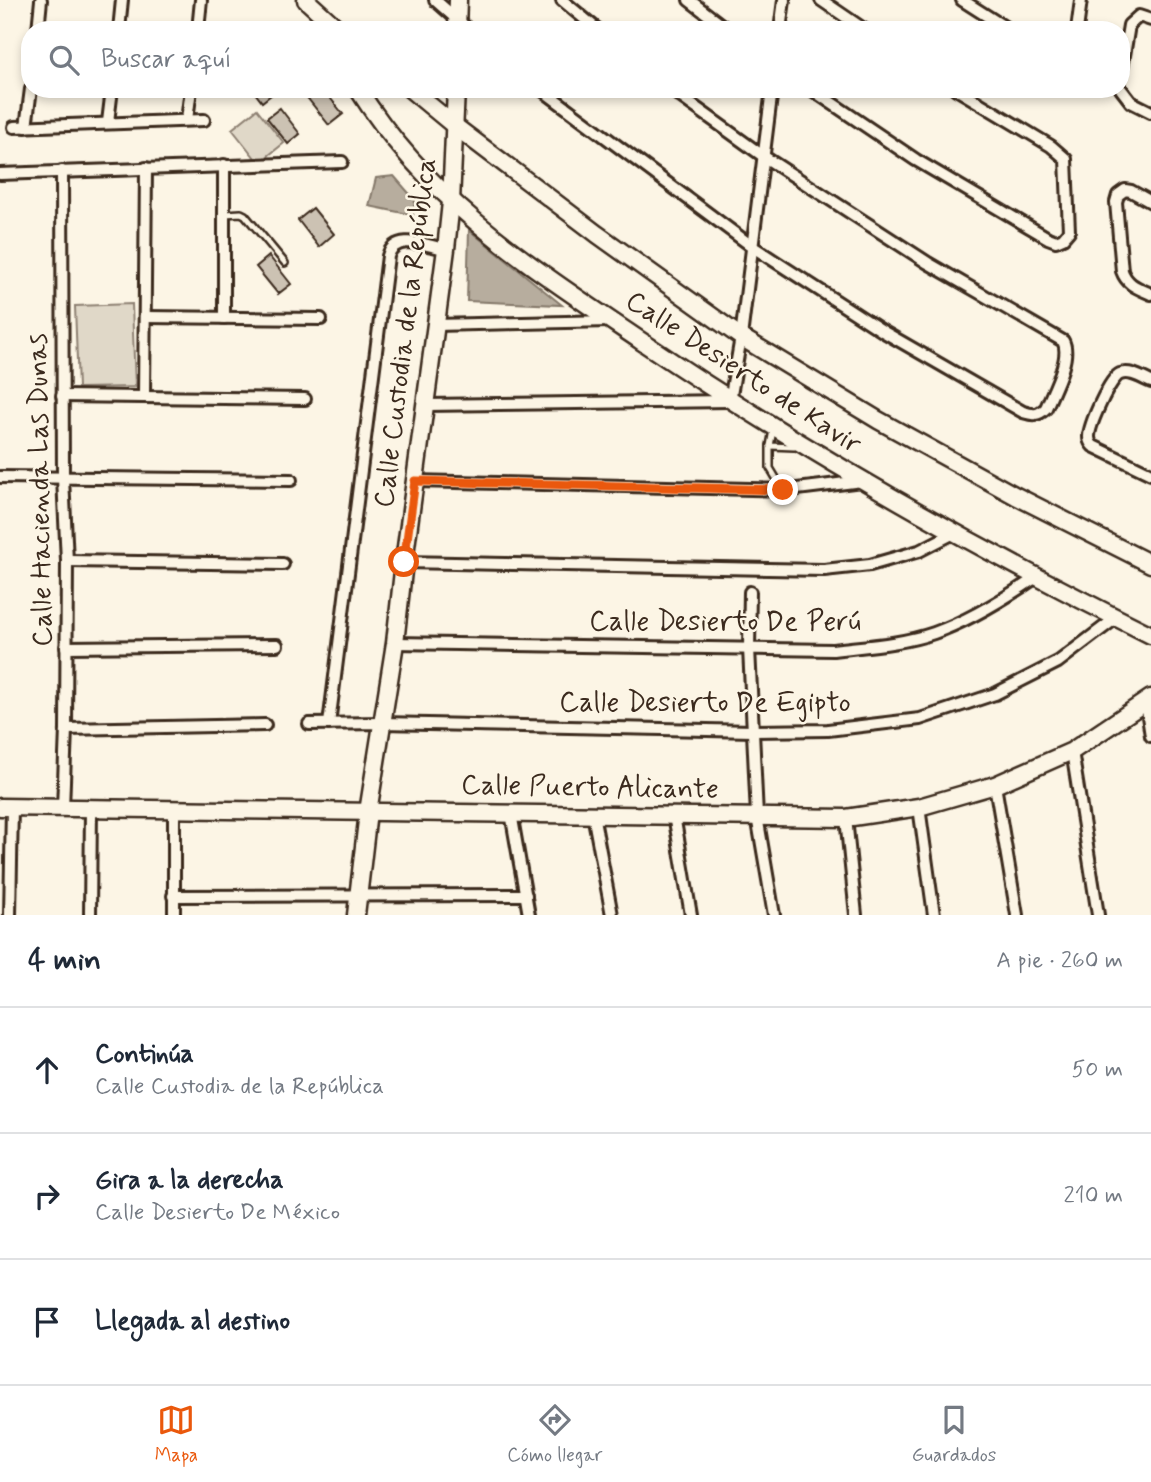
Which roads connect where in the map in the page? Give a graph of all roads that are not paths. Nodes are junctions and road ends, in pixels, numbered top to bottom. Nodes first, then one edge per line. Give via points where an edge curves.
1 (41, 0) edge
2 (122, 0) edge
3 (201, 0) edge
4 (306, 0) edge
5 (435, 0) edge
6 (458, 0) edge
7 (562, 0) edge
8 (689, 0) edge
9 (784, 0) edge
10 (821, 0) edge
11 (962, 0) edge
12 (1081, 0) edge
13 (1151, 20) edge
14 (39, 21) edge
15 (120, 21) edge
16 (199, 21) edge
17 (323, 21) edge
18 (456, 21) edge
19 (460, 21) edge
20 (587, 21) edge
21 (716, 21) edge
22 (781, 21) edge
23 (852, 21) edge
24 (995, 21) edge
25 (1078, 21) edge
26 (1130, 24) edge
27 (28, 98) edge
28 (111, 98) edge
29 (190, 98) edge
30 (364, 98) edge
31 (421, 98) edge
32 (456, 98) edge
33 (553, 98) edge
34 (682, 98) edge
35 (771, 98) edge
36 (825, 98) edge
37 (971, 98) edge
38 (1130, 98) edge
39 (1151, 112) edge
40 (187, 120) junction
41 (204, 120) dead end
42 (108, 122) junction
43 (456, 127) junction
44 (763, 156) junction
45 (342, 162) dead end
46 (224, 165) junction
47 (146, 168) junction
48 (62, 171) junction
49 (0, 174) edge
50 (451, 202) junction
51 (1151, 202) edge
52 (225, 214) junction
53 (752, 247) junction
54 (446, 249) junction
55 (285, 263) dead end
56 (1151, 294) edge
57 (145, 317) junction
58 (224, 318) junction
59 (321, 319) dead end
60 (612, 321) junction
61 (436, 325) junction
62 (741, 337) junction
63 (1151, 383) edge
64 (62, 396) junction
65 (144, 397) junction
66 (305, 399) dead end
67 (730, 401) junction
68 (426, 405) junction
69 (773, 427) junction
70 (800, 443) junction
71 (770, 446) junction
72 (1151, 474) edge
73 (0, 477) edge
74 (63, 478) junction
75 (291, 480) dead end
76 (415, 481) junction
77 (862, 481) junction
78 (783, 490) junction
79 (954, 533) junction
80 (66, 561) junction
81 (404, 562) junction
82 (283, 564) dead end
83 (1151, 564) edge
84 (1038, 576) junction
85 (750, 592) dead end
86 (1116, 618) junction
87 (1151, 635) edge
88 (395, 643) junction
89 (277, 645) dead end
90 (66, 647) junction
91 (749, 648) junction
92 (1148, 700) edge
93 (383, 723) junction
94 (309, 724) dead end
95 (329, 724) junction
96 (265, 726) dead end
97 (66, 729) junction
98 (753, 731) junction
99 (1151, 736) edge
100 (1072, 751) junction
101 (995, 785) junction
102 (6, 807) edge
103 (919, 807) junction
104 (63, 808) junction
105 (92, 808) junction
106 (174, 809) junction
107 (368, 812) junction
108 (511, 813) junction
109 (593, 814) junction
110 (674, 815) junction
111 (757, 816) junction
112 (846, 818) junction
113 (526, 895) junction
114 (173, 896) junction
115 (358, 897) junction
116 (10, 915) edge
117 (90, 915) edge
118 (174, 915) edge
119 (356, 915) edge
120 (529, 915) edge
121 (612, 915) edge
122 (691, 915) edge
123 (774, 915) edge
124 (856, 915) edge
125 (934, 915) edge
126 (1017, 915) edge
127 (1098, 915) edge

1 - 14 street
2 - 15 street
3 - 16 street
4 - 17 street
5 - 18 street
6 - 19 street
7 - 20 street
8 - 21 street
9 - 22 street
10 - 23 street
11 - 24 street
12 - 25 street
13 - 26 street via 1139,16
27 - 42 street via 20,127
28 - 42 street
29 - 40 street
30 - 50 street, Calle Desierto de Kavir via 398,146
31 - 43 street, Calle Desierto de Kavir
32 - 43 street, Calle Custodia de la República
33 - 53 street
34 - 44 street
35 - 44 street
36 - 37 street via 976,198 1056,241 1063,238 1069,231 1066,159
38 - 39 street
40 - 41 street
40 - 42 street
43 - 50 street, Calle Custodia de la República
43 - 62 street, Calle Desierto de Kavir
44 - 53 street
44 - 53 street via 928,263 1056,337 1066,348 1066,358 1046,408 1032,415 884,332
45 - 46 street
46 - 47 street
46 - 52 street
47 - 48 street
47 - 57 street
48 - 49 street
48 - 64 street, Calle Hacienda Las Dunas
50 - 54 street, Calle Custodia de la República
50 - 60 street, Calle Desierto de Kavir
51 - 56 street via 1125,190 1118,195 1117,215 1125,279
52 - 55 lane via 245,215
52 - 58 street
53 - 62 street
54 - 61 street, Calle Custodia de la República
54 - 95 street via 403,241 390,249
57 - 58 street
57 - 65 street
58 - 59 street
60 - 61 street
60 - 67 street, Calle Desierto de Kavir
61 - 68 street, Calle Custodia de la República
62 - 67 street
62 - 83 street, Calle Desierto de Kavir via 1016,496
63 - 72 street via 1127,372 1117,374 1089,440
64 - 65 street
64 - 74 street, Calle Hacienda Las Dunas
65 - 66 street
67 - 68 street
67 - 69 street, Calle Desierto de Kavir
68 - 76 street, Calle Custodia de la República
69 - 70 street, Calle Desierto de Kavir
69 - 71 lane
70 - 71 lane
70 - 77 street, Calle Desierto de Kavir
71 - 78 lane via 771,472
73 - 74 street
74 - 75 street
74 - 80 street, Calle Hacienda Las Dunas
76 - 78 street
76 - 81 street, Calle Custodia de la República
77 - 78 street
77 - 79 street, Calle Desierto de Kavir
79 - 81 street via 919,551 870,565 824,570
79 - 84 street, Calle Desierto de Kavir
80 - 82 street
80 - 90 street, Calle Hacienda Las Dunas
81 - 88 street, Calle Custodia de la República
84 - 86 street, Calle Desierto de Kavir
84 - 91 street, Calle Desierto De Perú via 1001,601 934,633 833,650
85 - 91 street
86 - 87 street, Calle Desierto de Kavir
86 - 98 street, Calle Desierto De Egipto via 1058,662 995,694 920,719 828,730
88 - 91 street, Calle Desierto De Perú
88 - 93 street, Calle Custodia de la República
89 - 90 street
90 - 97 street, Calle Hacienda Las Dunas
91 - 98 street
92 - 99 street
92 - 100 street, Calle Puerto Alicante
93 - 95 street, Calle Desierto De Egipto
93 - 98 street, Calle Desierto De Egipto
93 - 107 street, Calle Custodia de la República
94 - 95 street, Calle Desierto De Egipto
96 - 97 street
97 - 104 street, Calle Hacienda Las Dunas
98 - 111 street
100 - 101 street, Calle Puerto Alicante
100 - 127 street
101 - 103 street, Calle Puerto Alicante
101 - 126 street
102 - 104 street, Calle Puerto Alicante
102 - 116 street
103 - 112 street, Calle Puerto Alicante
103 - 125 street
104 - 105 street, Calle Puerto Alicante
105 - 106 street, Calle Puerto Alicante
105 - 117 street
106 - 107 street, Calle Puerto Alicante
106 - 114 street
107 - 108 street, Calle Puerto Alicante
107 - 115 street, Calle Custodia de la República
108 - 109 street, Calle Puerto Alicante
108 - 113 street
109 - 110 street, Calle Puerto Alicante
109 - 121 street
110 - 111 street, Calle Puerto Alicante
110 - 122 street
111 - 112 street, Calle Puerto Alicante
111 - 123 street
112 - 124 street
113 - 115 street
113 - 120 street
114 - 115 street
114 - 118 street
115 - 119 street, Calle Custodia de la República

